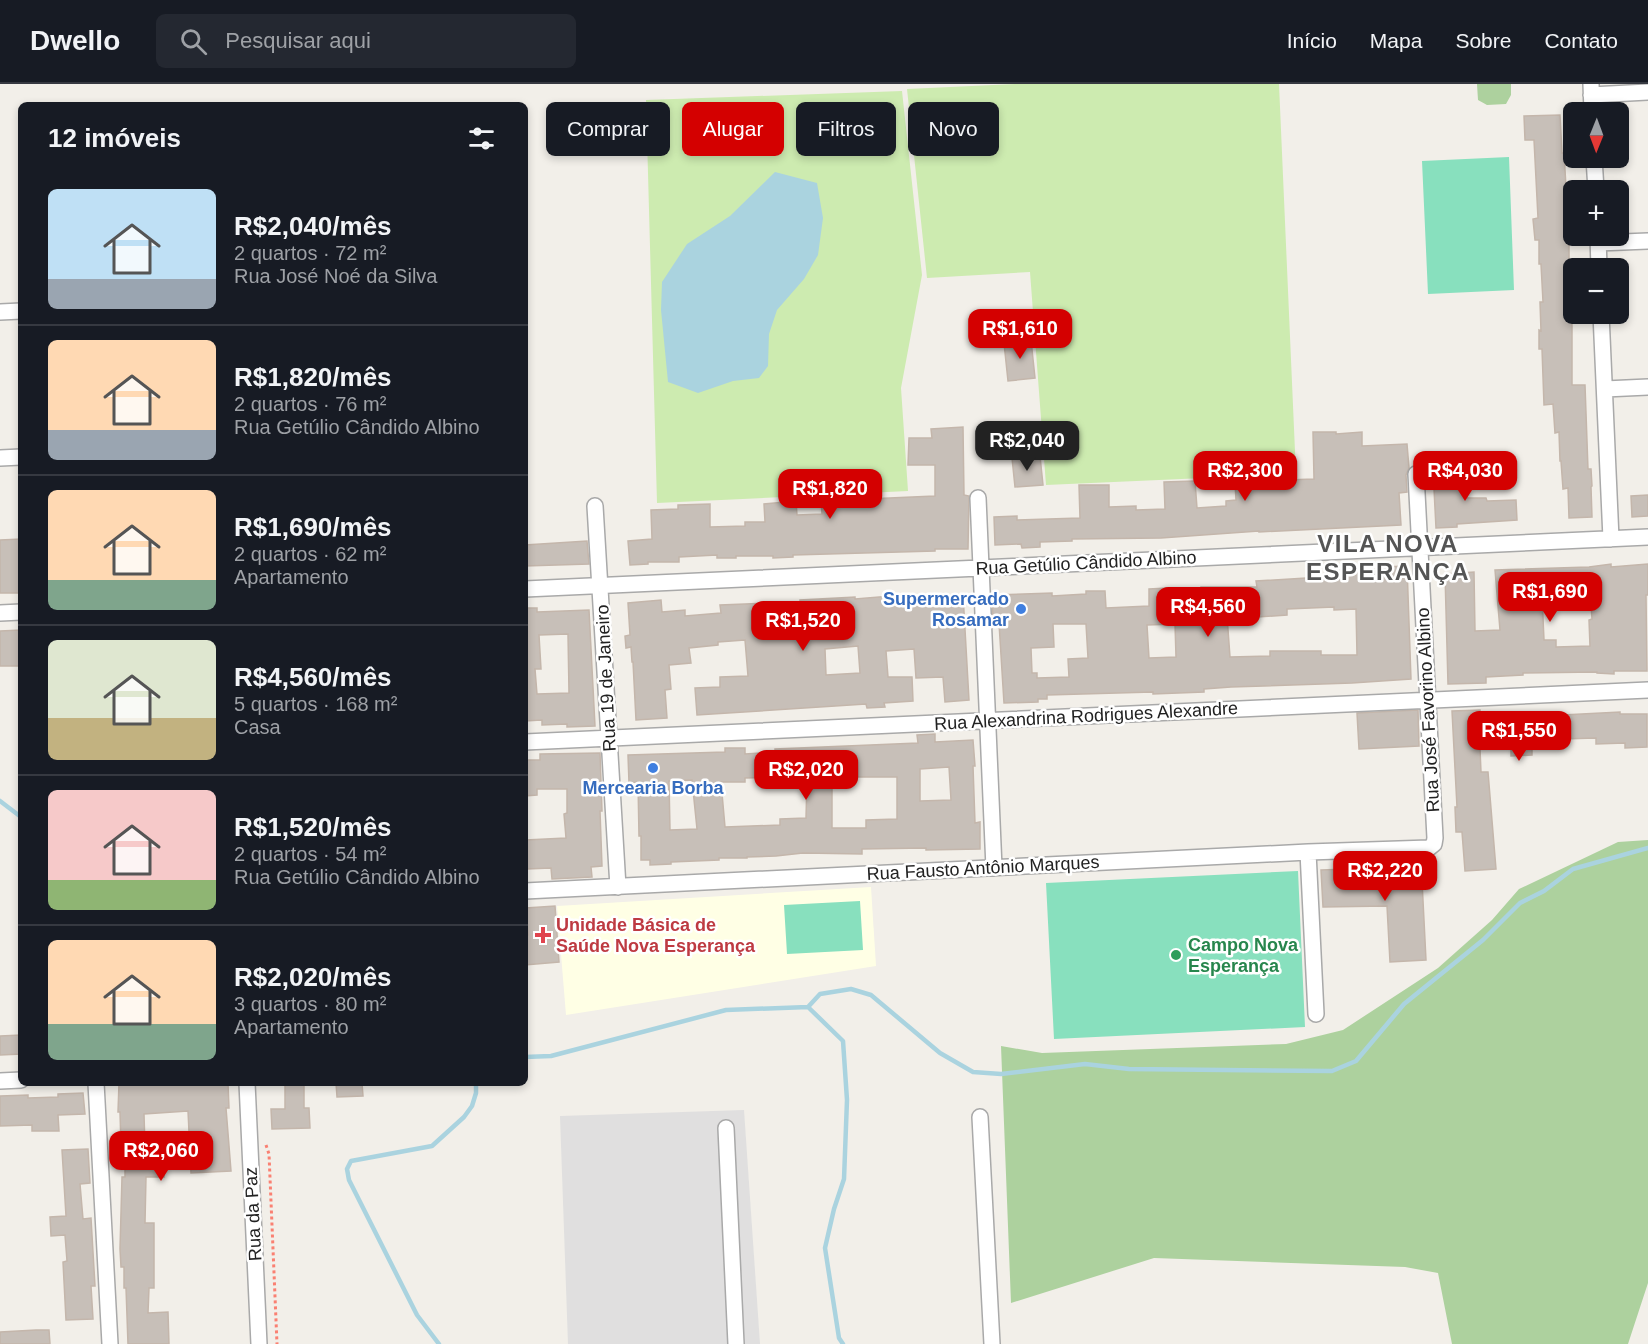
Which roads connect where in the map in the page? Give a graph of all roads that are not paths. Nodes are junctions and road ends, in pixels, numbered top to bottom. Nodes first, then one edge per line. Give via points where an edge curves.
1 (1591, 90) edge
2 (1648, 92) edge
3 (1629, 240) edge
4 (1648, 241) edge
5 (18, 311) edge
6 (0, 312) edge
7 (1602, 324) edge
8 (1648, 387) edge
9 (1605, 389) junction
10 (18, 457) edge
11 (0, 458) edge
12 (1416, 474) dead end
13 (978, 498) dead end
14 (595, 506) dead end
15 (1648, 537) edge
16 (1611, 539) junction
17 (1419, 548) junction
18 (981, 568) junction
19 (600, 585) junction
20 (528, 589) edge
21 (18, 612) edge
22 (0, 613) edge
23 (1648, 690) edge
24 (1427, 700) junction
25 (988, 720) junction
26 (609, 738) junction
27 (528, 741) edge
28 (1435, 838) joint
29 (1308, 852) junction
30 (994, 868) junction
31 (618, 886) junction
32 (528, 891) edge
33 (1316, 1014) dead end
34 (18, 1080) edge
35 (0, 1081) edge
36 (96, 1086) edge
37 (247, 1086) edge
38 (980, 1117) dead end
39 (726, 1128) dead end
40 (110, 1344) edge
41 (259, 1344) edge
42 (736, 1344) edge
43 (992, 1344) edge

1 - 2 street
3 - 4 street
5 - 6 street
7 - 9 street
8 - 9 street
9 - 16 street
10 - 11 street
12 - 17 street, Rua José Favorino Albino
13 - 18 street
14 - 19 street, Rua 19 de Janeiro
15 - 16 street, Rua Getúlio Cândido Albino
16 - 17 street, Rua Getúlio Cândido Albino
17 - 18 street, Rua Getúlio Cândido Albino
17 - 24 street, Rua José Favorino Albino
18 - 19 street, Rua Getúlio Cândido Albino
18 - 25 street
19 - 20 street, Rua Getúlio Cândido Albino
19 - 26 street, Rua 19 de Janeiro
21 - 22 street
23 - 24 street, Rua Alexandrina Rodrigues Alexandre
24 - 25 street, Rua Alexandrina Rodrigues Alexandre
24 - 28 street, Rua José Favorino Albino
25 - 26 street, Rua Alexandrina Rodrigues Alexandre
25 - 30 street
26 - 27 street, Rua Alexandrina Rodrigues Alexandre
26 - 31 street, Rua 19 de Janeiro
28 - 29 street, Rua Fausto Antônio Marques via 1429,848
29 - 30 street, Rua Fausto Antônio Marques
29 - 33 street
30 - 31 street, Rua Fausto Antônio Marques
31 - 32 street, Rua Fausto Antônio Marques
34 - 35 street
36 - 40 street
37 - 41 street, Rua da Paz
38 - 43 street
39 - 42 street

